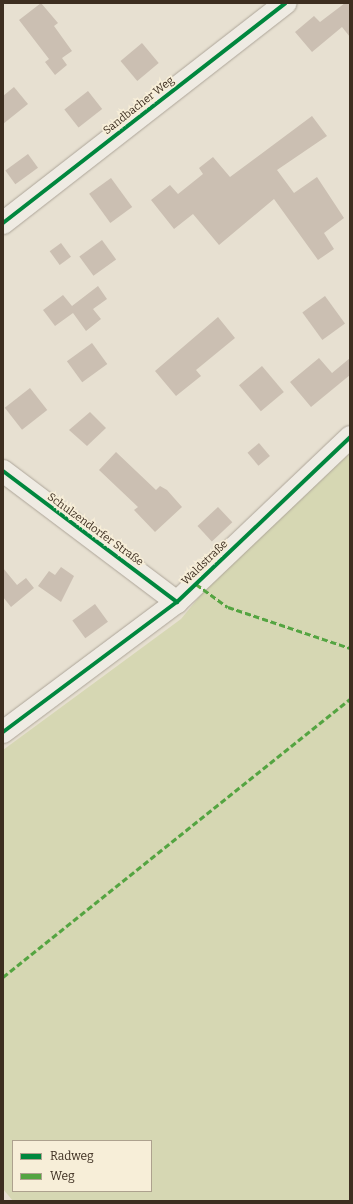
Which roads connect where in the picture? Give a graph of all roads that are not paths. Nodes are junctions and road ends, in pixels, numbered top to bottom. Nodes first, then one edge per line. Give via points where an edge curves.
1 (286, 3) edge
2 (3, 223) edge
3 (350, 437) edge
4 (3, 471) edge
5 (177, 602) junction
6 (3, 732) edge

1 - 2 street, Sandbacher Weg
3 - 5 street, Waldstraße
4 - 5 street, Schulzendorfer Straße
5 - 6 street, Waldstraße

